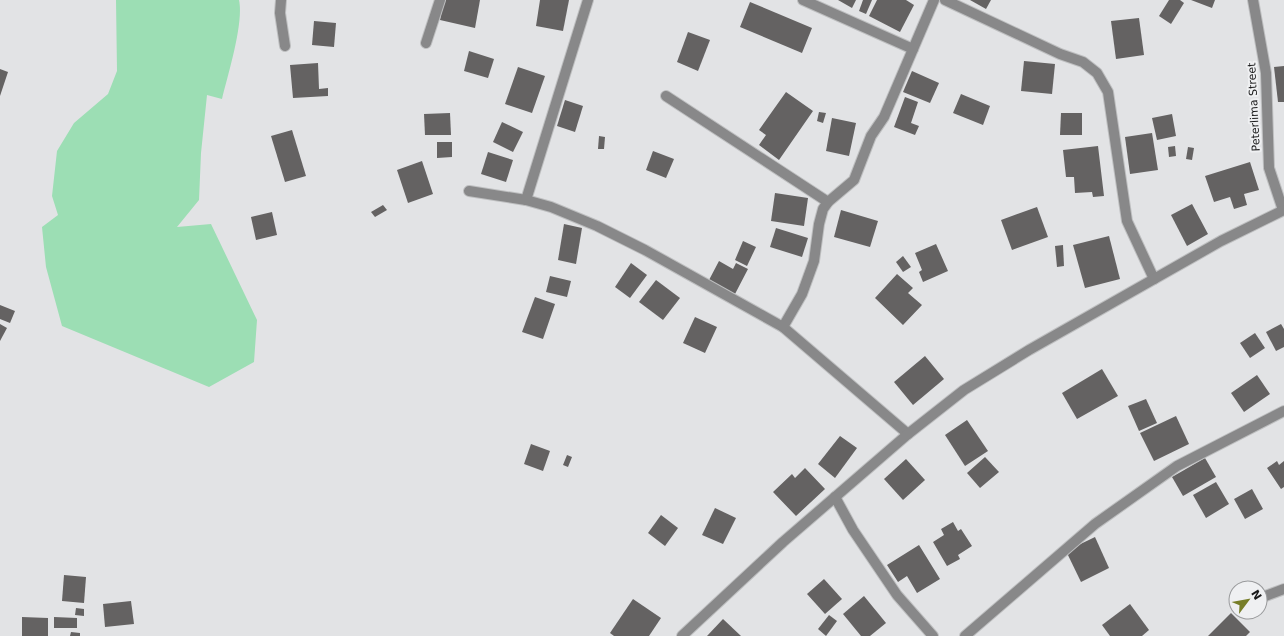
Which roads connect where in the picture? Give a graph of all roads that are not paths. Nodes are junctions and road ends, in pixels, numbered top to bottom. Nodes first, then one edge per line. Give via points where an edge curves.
1 (281, 0) edge
2 (440, 0) edge
3 (588, 0) edge
4 (803, 0) edge
5 (934, 0) edge
6 (945, 0) edge
7 (1253, 0) edge
8 (426, 43) dead end
9 (285, 46) dead end
10 (913, 50) junction
11 (666, 96) dead end
12 (469, 191) dead end
13 (526, 200) junction
14 (828, 202) junction
15 (1284, 210) edge
16 (1154, 279) junction
17 (783, 327) junction
18 (1284, 411) edge
19 (908, 434) junction
20 (836, 497) junction
21 (1284, 589) edge
22 (1268, 595) edge
23 (682, 636) edge
24 (933, 636) edge
25 (965, 636) edge

1 - 9 street via 280,13
2 - 8 street
3 - 13 street
4 - 10 street
5 - 10 street
6 - 16 street via 1060,54 1083,62 1097,73 1108,92 1127,221
7 - 15 street, Peterlima Street via 1266,73 1269,168
10 - 14 street via 884,117 871,136 854,180
11 - 14 street
12 - 13 street
13 - 17 street via 551,207 597,226
14 - 17 street via 819,224 814,261 802,294
15 - 16 street via 1221,241
16 - 19 street via 964,390
17 - 19 street
18 - 25 street via 1177,466 1133,497 1095,524
19 - 20 street
20 - 23 street
20 - 24 street via 853,530 897,595
21 - 22 street

